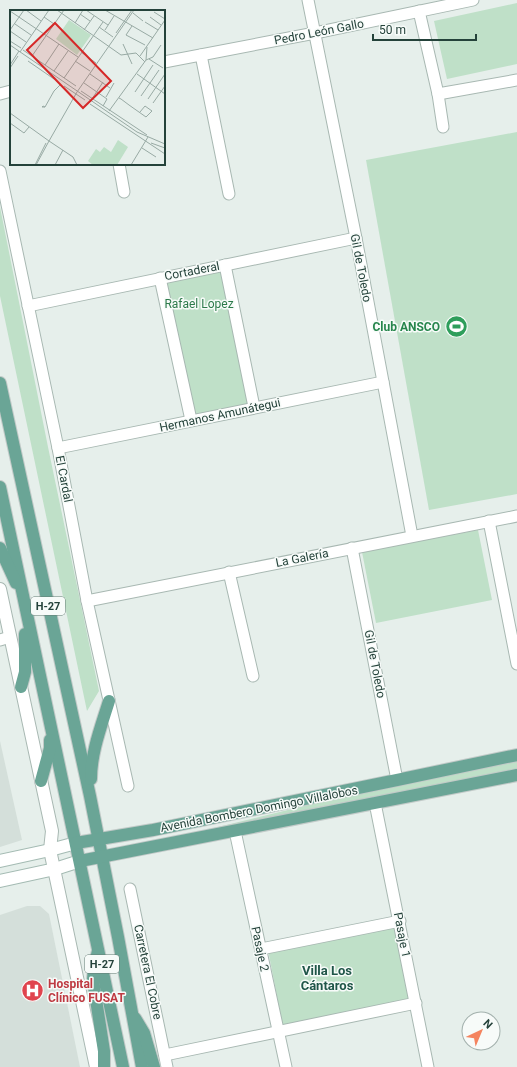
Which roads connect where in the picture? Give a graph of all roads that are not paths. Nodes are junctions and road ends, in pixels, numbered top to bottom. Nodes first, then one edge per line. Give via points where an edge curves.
1 (308, 0) edge
2 (473, 0) edge
3 (419, 11) junction
4 (315, 33) junction
5 (202, 55) junction
6 (165, 62) edge
7 (517, 80) edge
8 (10, 92) edge
9 (0, 94) edge
10 (438, 94) junction
11 (443, 127) dead end
12 (119, 165) edge
13 (0, 171) edge
14 (124, 192) dead end
15 (230, 194) dead end
16 (356, 238) junction
17 (225, 265) junction
18 (160, 278) junction
19 (28, 306) junction
20 (383, 382) junction
21 (0, 383) edge
22 (254, 407) junction
23 (190, 420) junction
24 (58, 448) junction
25 (0, 487) edge
26 (517, 516) edge
27 (489, 521) junction
28 (412, 536) junction
29 (0, 548) edge
30 (352, 548) junction
31 (229, 572) junction
32 (0, 589) edge
33 (87, 601) junction
34 (24, 602) junction
35 (5, 638) edge
36 (517, 664) edge
37 (254, 676) dead end
38 (21, 687) junction
39 (109, 701) junction
40 (50, 723) junction
41 (517, 754) edge
42 (517, 776) edge
43 (397, 780) junction
44 (41, 781) junction
45 (128, 786) dead end
46 (90, 796) junction
47 (375, 803) junction
48 (235, 831) junction
49 (98, 838) junction
50 (76, 843) junction
51 (50, 850) junction
52 (101, 856) junction
53 (0, 861) edge
54 (80, 861) junction
55 (55, 869) junction
56 (0, 881) edge
57 (130, 889) dead end
58 (400, 921) junction
59 (99, 948) junction
60 (261, 949) junction
61 (416, 1003) junction
62 (131, 1012) junction
63 (277, 1031) junction
64 (165, 1055) junction
65 (96, 1067) edge
66 (104, 1067) edge
67 (123, 1067) edge
68 (142, 1067) edge
69 (154, 1067) edge
70 (167, 1067) edge
71 (286, 1067) edge
72 (428, 1067) edge

1 - 4 street, Gil de Toledo
2 - 3 street, Pedro León Gallo
3 - 4 street, Pedro León Gallo
3 - 10 street
4 - 5 street, Pedro León Gallo
4 - 16 street, Gil de Toledo
5 - 6 street, Pedro León Gallo
5 - 15 street
7 - 10 street
8 - 9 street
10 - 11 street
12 - 14 street
13 - 19 street, El Cardal
16 - 17 street, Cortaderal
16 - 20 street, Gil de Toledo
17 - 18 street, Cortaderal
17 - 22 street
18 - 19 street, Cortaderal
18 - 23 street
19 - 24 street, El Cardal
20 - 22 street, Hermanos Amunátegui
20 - 28 street, Gil de Toledo
21 - 46 main road, H-27
22 - 23 street, Hermanos Amunátegui
23 - 24 street, Hermanos Amunátegui
24 - 33 street, El Cardal
25 - 34 main road, H-27
26 - 27 street, La Galería
27 - 28 street, La Galería
27 - 36 street
28 - 30 street, La Galería
29 - 34 main road
30 - 31 street, La Galería
30 - 43 street, Gil de Toledo
31 - 33 street, La Galería
31 - 37 street
32 - 35 street
33 - 39 street, El Cardal
34 - 38 main road via 26,654
34 - 40 main road, H-27
35 - 38 street
38 - 44 street
39 - 45 street, El Cardal
39 - 46 main road via 92,760
40 - 44 main road via 50,748
40 - 50 main road, H-27
41 - 43 main road, Avenida Bombero Domingo Villalobos
42 - 47 main road, Avenida Bombero Domingo Villalobos
43 - 49 main road, Avenida Bombero Domingo Villalobos via 153,830
44 - 51 street via 52,831
46 - 49 main road, H-27
47 - 48 main road, Avenida Bombero Domingo Villalobos
47 - 58 street, Pasaje 1
48 - 52 main road, Avenida Bombero Domingo Villalobos
48 - 60 street, Pasaje 2
49 - 50 main road, Avenida Bombero Domingo Villalobos
49 - 52 main road, H-27
50 - 51 street, Avenida Bombero Domingo Villalobos
50 - 54 main road, H-27
51 - 53 street, Avenida Bombero Domingo Villalobos
51 - 55 street
52 - 54 main road, Avenida Bombero Domingo Villalobos
52 - 62 main road, H-27
54 - 55 street, Avenida Bombero Domingo Villalobos
54 - 59 main road, H-27
55 - 56 street, Avenida Bombero Domingo Villalobos
55 - 65 street
57 - 64 street, Carretera El Cobre
58 - 60 street
58 - 61 street, Pasaje 1
59 - 66 main road via 93,980 104,1051
59 - 67 main road, H-27
60 - 63 street, Pasaje 2
61 - 63 street
61 - 72 street, Pasaje 1
62 - 68 main road, H-27
62 - 69 main road via 144,1033
63 - 64 street
63 - 71 street, Pasaje 2
64 - 70 street, Carretera El Cobre

